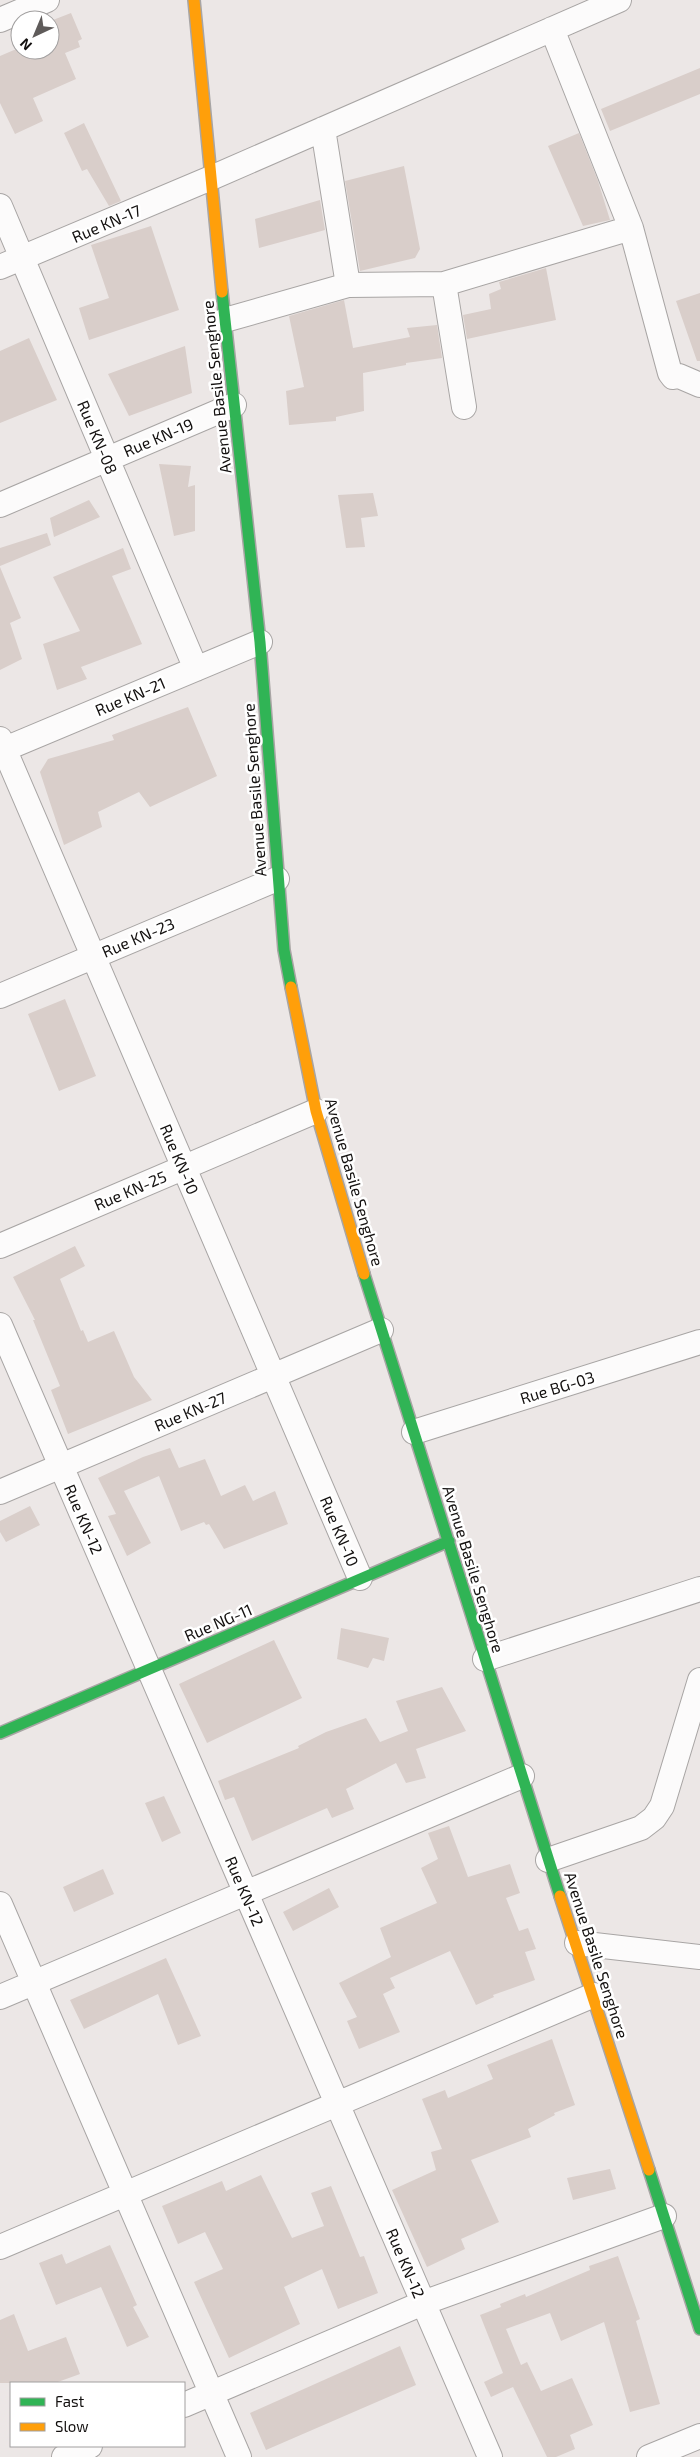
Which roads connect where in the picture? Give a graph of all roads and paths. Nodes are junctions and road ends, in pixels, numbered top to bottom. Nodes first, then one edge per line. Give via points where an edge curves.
1 (47, 0) edge
2 (194, 0) edge
3 (618, 0) edge
4 (0, 20) edge
5 (552, 29) junction
6 (323, 129) junction
7 (211, 178) junction
8 (0, 206) edge
9 (631, 228) junction
10 (22, 258) junction
11 (0, 267) edge
12 (444, 284) junction
13 (348, 285) junction
14 (225, 320) junction
15 (693, 377) edge
16 (234, 405) junction
17 (464, 407) dead end
18 (107, 459) junction
19 (0, 505) edge
20 (260, 642) junction
21 (196, 669) junction
22 (1, 746) edge
23 (277, 878) junction
24 (93, 956) junction
25 (0, 996) edge
26 (316, 1111) junction
27 (184, 1168) junction
28 (0, 1246) edge
29 (0, 1325) edge
30 (381, 1330) junction
31 (700, 1342) edge
32 (273, 1376) junction
33 (414, 1432) junction
34 (61, 1466) junction
35 (0, 1492) edge
36 (449, 1541) junction
37 (360, 1578) junction
38 (700, 1589) edge
39 (485, 1659) junction
40 (149, 1670) junction
41 (700, 1680) edge
42 (0, 1733) edge
43 (522, 1776) junction
44 (548, 1860) junction
45 (246, 1893) junction
46 (0, 1904) edge
47 (577, 1943) junction
48 (700, 1957) edge
49 (35, 1982) junction
50 (594, 1995) junction
51 (0, 1997) edge
52 (337, 2102) junction
53 (126, 2193) junction
54 (664, 2216) junction
55 (0, 2247) edge
56 (423, 2302) junction
57 (700, 2329) edge
58 (211, 2394) junction
59 (185, 2405) edge
60 (700, 2436) edge
61 (88, 2447) edge
62 (64, 2457) edge
63 (238, 2457) edge
64 (490, 2457) edge
65 (649, 2457) edge

1 - 4 street
2 - 7 main road, Avenue Basile Senghore
3 - 5 street, Rue KN-17
5 - 6 street, Rue KN-17
5 - 9 street
6 - 7 street, Rue KN-17
6 - 13 street
7 - 10 street, Rue KN-17
7 - 14 main road, Avenue Basile Senghore
8 - 10 street, Rue KN-08
9 - 12 street
9 - 15 street via 670,373 673,377
10 - 11 street, Rue KN-17
10 - 18 street, Rue KN-08
12 - 13 street
12 - 17 street
13 - 14 street
14 - 16 main road, Avenue Basile Senghore
16 - 18 street, Rue KN-19
16 - 20 main road, Avenue Basile Senghore
18 - 19 street, Rue KN-19
18 - 21 street, Rue KN-08
20 - 21 street, Rue KN-21
20 - 23 main road, Avenue Basile Senghore
21 - 22 street, Rue KN-21
22 - 24 street, Rue KN-10
23 - 24 street, Rue KN-23
23 - 26 main road, Avenue Basile Senghore via 284,950
24 - 25 street, Rue KN-23
24 - 27 street, Rue KN-10
26 - 27 street, Rue KN-25
26 - 30 main road, Avenue Basile Senghore
27 - 28 street, Rue KN-25
27 - 32 street, Rue KN-10
29 - 34 street, Rue KN-12
30 - 32 street, Rue KN-27
30 - 33 main road, Avenue Basile Senghore
31 - 33 street, Rue BG-03
32 - 34 street, Rue KN-27
32 - 37 street, Rue KN-10
33 - 36 main road, Avenue Basile Senghore
34 - 35 street, Rue KN-27
34 - 40 street, Rue KN-12
36 - 37 main road, Rue NG-11
36 - 39 main road, Avenue Basile Senghore
37 - 40 main road, Rue NG-11
38 - 39 street
39 - 43 main road, Avenue Basile Senghore
40 - 42 main road, Rue NG-11
40 - 45 street, Rue KN-12
41 - 44 street via 662,1806 654,1818 641,1828
43 - 44 main road, Avenue Basile Senghore
43 - 45 street
44 - 47 main road, Avenue Basile Senghore
45 - 49 street
45 - 52 street, Rue KN-12
46 - 49 street
47 - 48 street
47 - 50 main road, Avenue Basile Senghore
49 - 51 street
49 - 53 street
50 - 52 street
50 - 54 main road, Avenue Basile Senghore
52 - 53 street
52 - 56 street, Rue KN-12
53 - 55 street
53 - 58 street
54 - 56 street
54 - 57 main road, Avenue Basile Senghore
56 - 58 street
56 - 64 street, Rue KN-12
58 - 59 street
58 - 63 street
60 - 65 street
61 - 62 street

